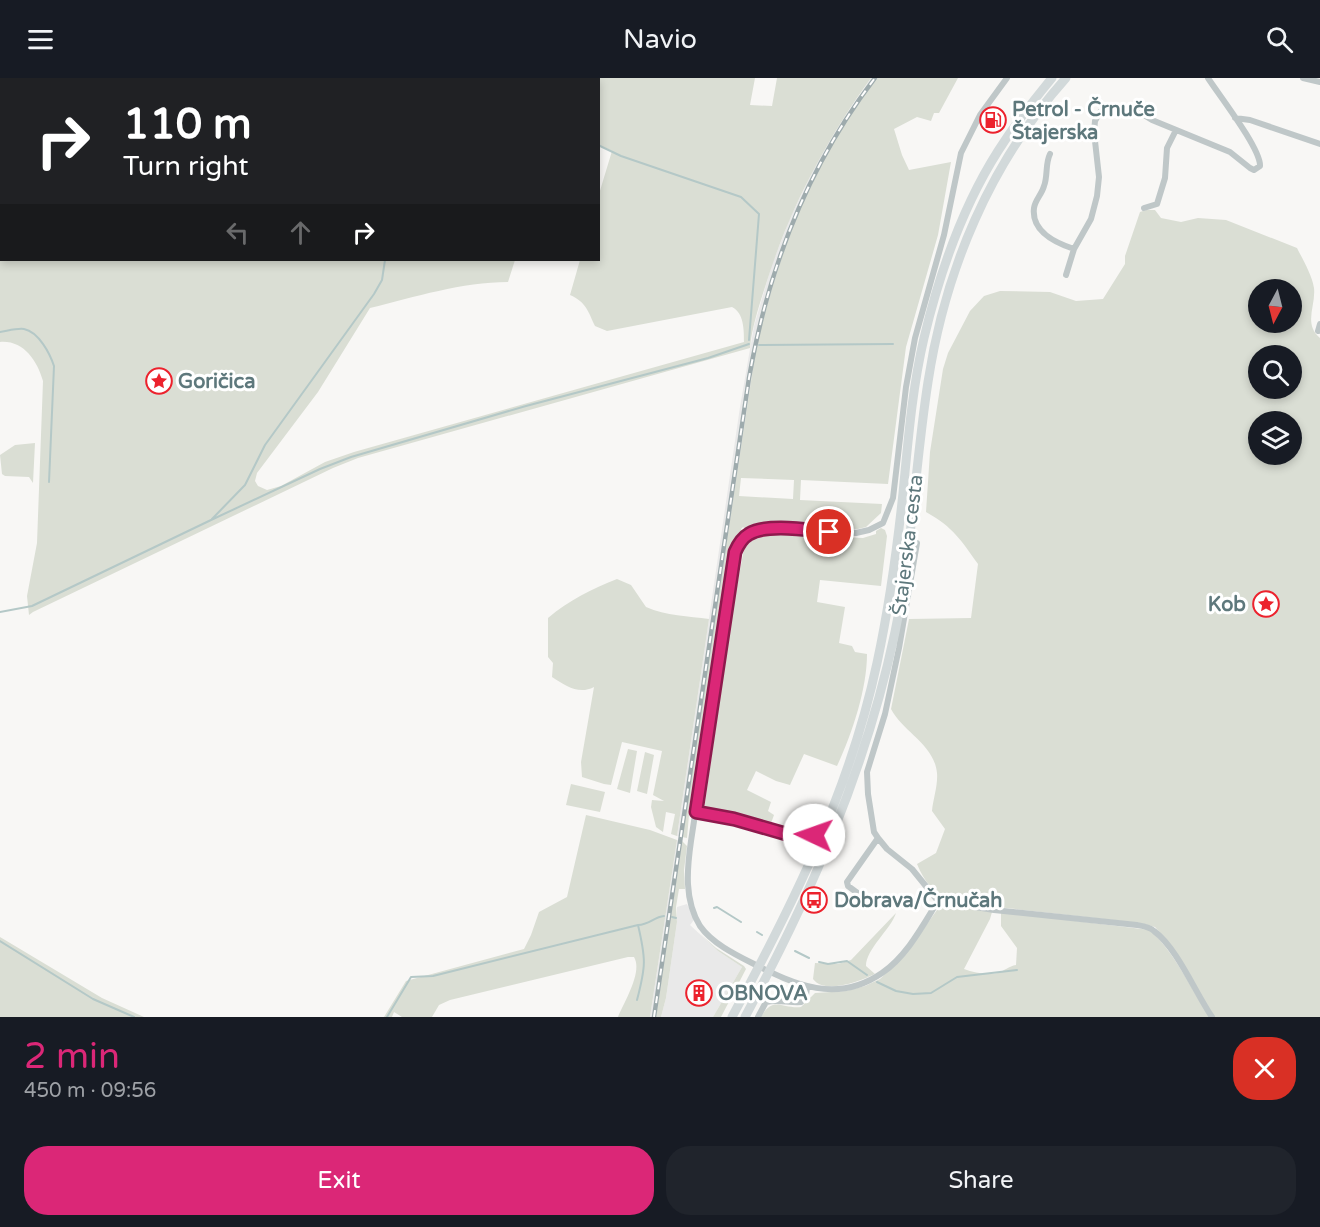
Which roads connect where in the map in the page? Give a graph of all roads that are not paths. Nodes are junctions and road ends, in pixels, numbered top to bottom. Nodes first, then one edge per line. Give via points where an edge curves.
1 (1007, 78) edge
2 (1052, 78) edge
3 (1066, 78) edge
4 (1208, 78) edge
5 (1303, 78) edge
6 (1320, 82) edge
7 (1235, 118) junction
8 (1176, 130) junction
9 (1320, 144) edge
10 (1050, 154) dead end
11 (1144, 208) dead end
12 (1074, 249) junction
13 (1066, 275) dead end
14 (917, 543) dead end
15 (696, 812) junction
16 (823, 814) dead end
17 (814, 835) junction
18 (800, 838) junction
19 (878, 838) junction
20 (863, 897) dead end
21 (938, 901) junction
22 (760, 967) junction
23 (769, 972) junction
24 (807, 987) junction
25 (732, 1017) edge
26 (745, 1017) edge
27 (758, 1017) edge
28 (1212, 1017) edge

1 - 15 street via 980,115 962,153 915,338 893,498 883,522 856,533 765,529 750,533 735,552
2 - 22 main road, Štajerska cesta via 998,152 971,203 942,274 916,379 892,586 859,737 825,828
3 - 23 main road, Štajerska cesta via 1010,152 976,216 949,289 928,381 899,608 875,715 833,837
4 - 7 street
5 - 6 street
7 - 8 street via 1259,159 1257,169 1223,149
7 - 9 street
8 - 11 street via 1167,148 1165,178 1157,204
8 - 12 street via 1120,105 1100,112 1094,132 1099,161 1097,196 1091,219
10 - 12 street via 1045,186 1034,208 1035,220 1047,237
12 - 13 street
14 - 19 street via 890,692 867,772
15 - 18 street
15 - 22 street via 687,870 688,890 700,926 720,944
16 - 17 street
17 - 18 street
17 - 18 street via 807,851
19 - 20 street via 847,882
19 - 21 street via 912,869
21 - 24 street via 916,936 882,973 846,987
21 - 28 street via 1153,929 1172,950
22 - 23 street
22 - 25 main road, Štajerska cesta
23 - 24 street
23 - 26 main road, Štajerska cesta
24 - 27 street via 801,1002 766,1002

